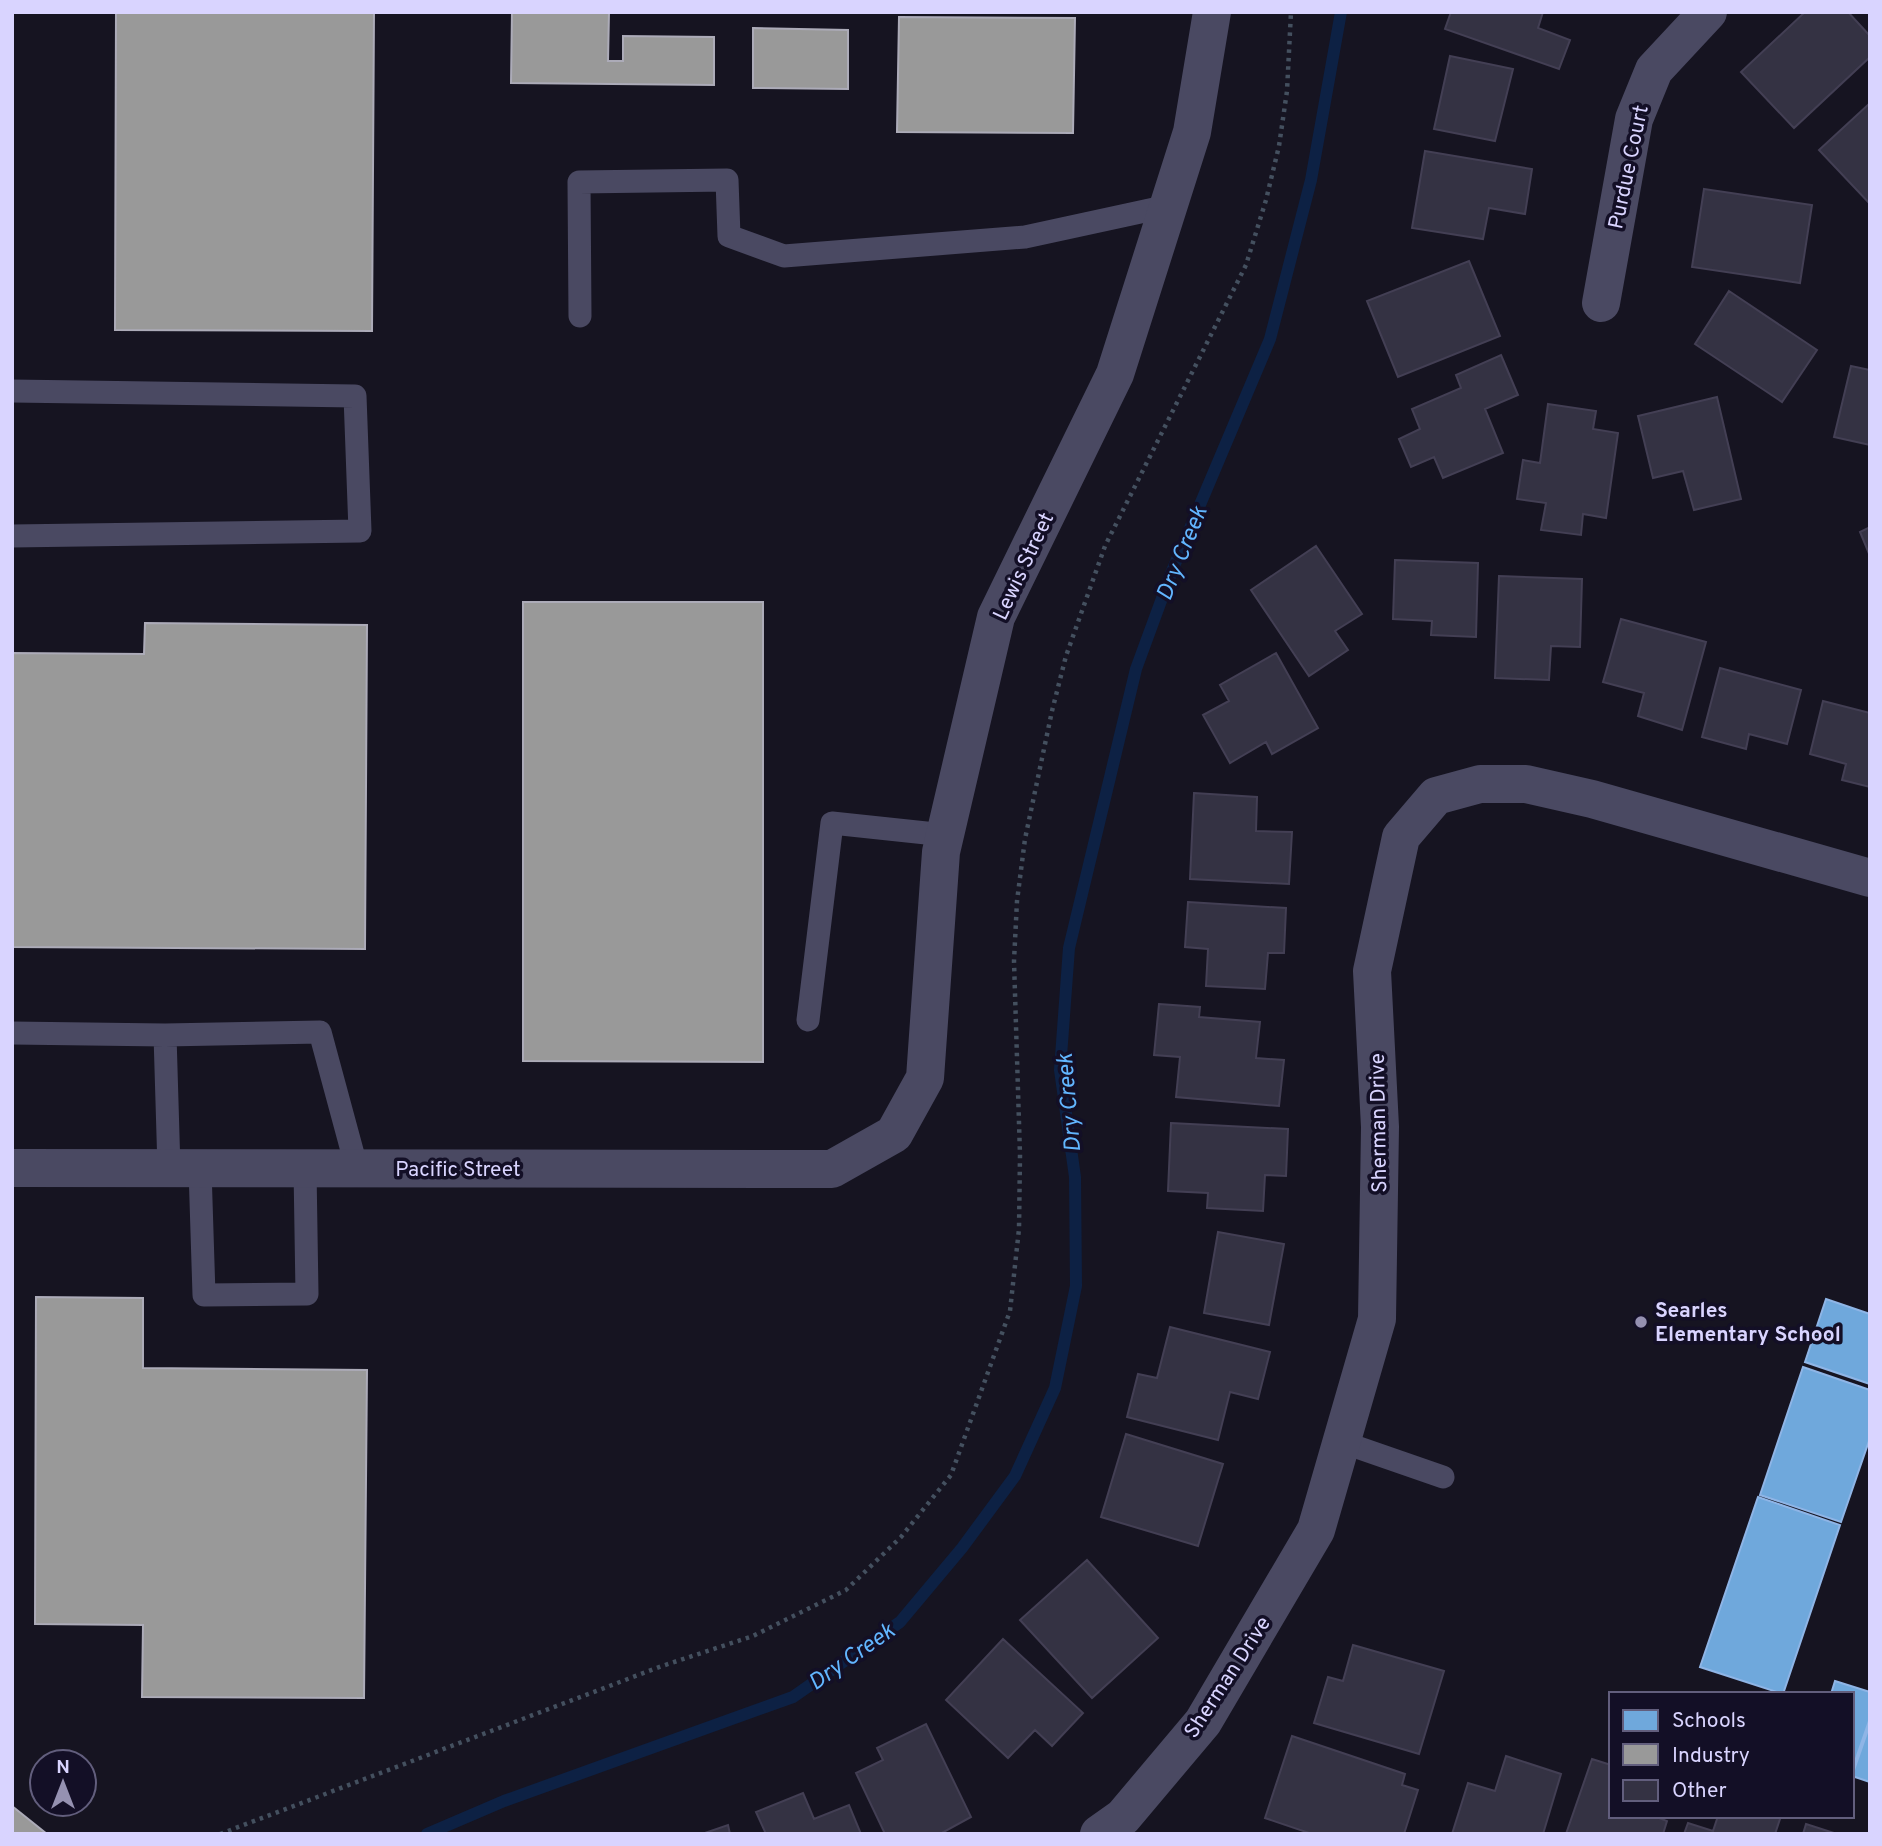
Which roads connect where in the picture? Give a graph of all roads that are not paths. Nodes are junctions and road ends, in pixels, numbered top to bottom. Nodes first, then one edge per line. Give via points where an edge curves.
1 (1213, 12) edge
2 (1708, 12) edge
3 (1168, 206) junction
4 (1601, 303) dead end
5 (580, 316) dead end
6 (12, 391) edge
7 (12, 536) edge
8 (945, 835) junction
9 (1870, 878) edge
10 (808, 1020) dead end
11 (12, 1033) edge
12 (165, 1035) junction
13 (894, 1134) joint
14 (12, 1168) edge
15 (184, 1169) junction
16 (305, 1169) junction
17 (357, 1169) junction
18 (1342, 1443) junction
19 (1443, 1477) dead end
20 (1124, 1828) edge

1 - 3 street, Lewis Street via 1192,132
2 - 4 street, Purdue Court via 1654,70 1634,119
3 - 5 lane via 1025,237 784,256 729,236 727,180 579,182
3 - 8 street, Lewis Street via 1115,374 996,617
6 - 7 lane via 355,396 360,531
8 - 10 lane via 832,823
8 - 13 street, Lewis Street via 925,1078
9 - 18 street, Sherman Drive via 1526,784 1480,784 1436,796 1401,837 1372,971 1380,1126 1377,1319
11 - 12 lane
12 - 15 lane
12 - 17 lane via 320,1031
13 - 17 street, Pacific Street via 832,1169
14 - 15 street, Pacific Street
15 - 16 street, Pacific Street
15 - 16 lane via 204,1294 307,1294
16 - 17 street, Pacific Street
18 - 19 lane
18 - 20 street, Sherman Drive via 1316,1530 1203,1721

